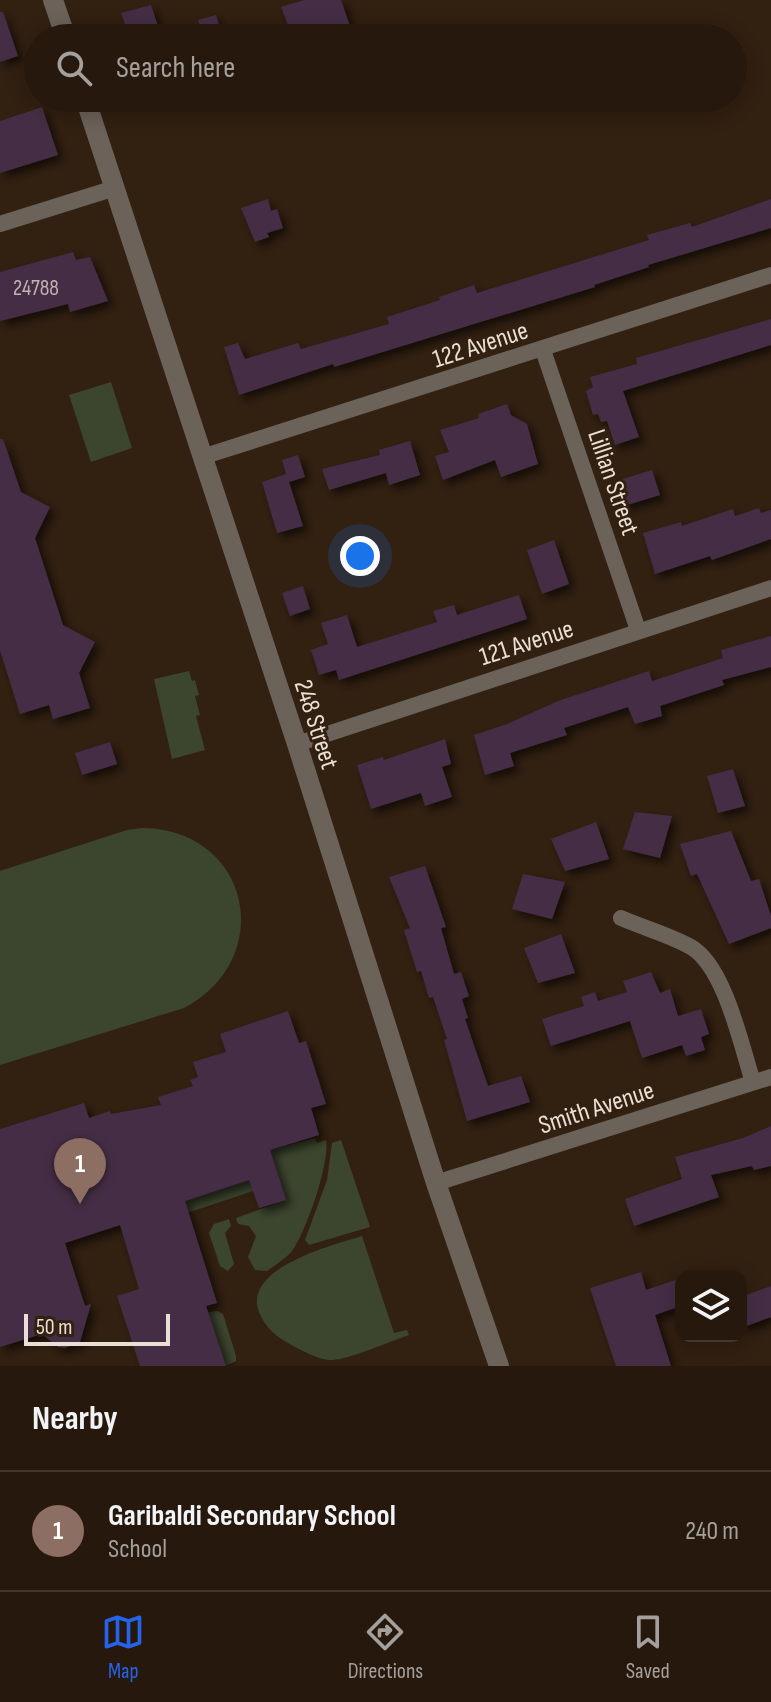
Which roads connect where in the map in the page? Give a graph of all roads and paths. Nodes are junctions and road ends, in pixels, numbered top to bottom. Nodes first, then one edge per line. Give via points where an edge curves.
1 (53, 0) edge
2 (61, 24) edge
3 (90, 112) edge
4 (115, 188) junction
5 (0, 224) edge
6 (771, 275) edge
7 (543, 350) junction
8 (202, 457) junction
9 (771, 588) edge
10 (638, 630) junction
11 (297, 744) junction
12 (621, 918) dead end
13 (771, 1077) edge
14 (753, 1082) junction
15 (436, 1183) junction
16 (499, 1366) edge

1 - 2 street
3 - 4 street, 248 Street
4 - 5 street
4 - 8 street, 248 Street
6 - 7 street, 122 Avenue
7 - 8 street, 122 Avenue
7 - 10 street, Lillian Street
8 - 11 street, 248 Street
9 - 10 street, 121 Avenue
10 - 11 street, 121 Avenue
11 - 15 street, 248 Street
12 - 14 street via 692,947 708,960
13 - 14 street, Smith Avenue
14 - 15 street, Smith Avenue
15 - 16 street, 248 Street

